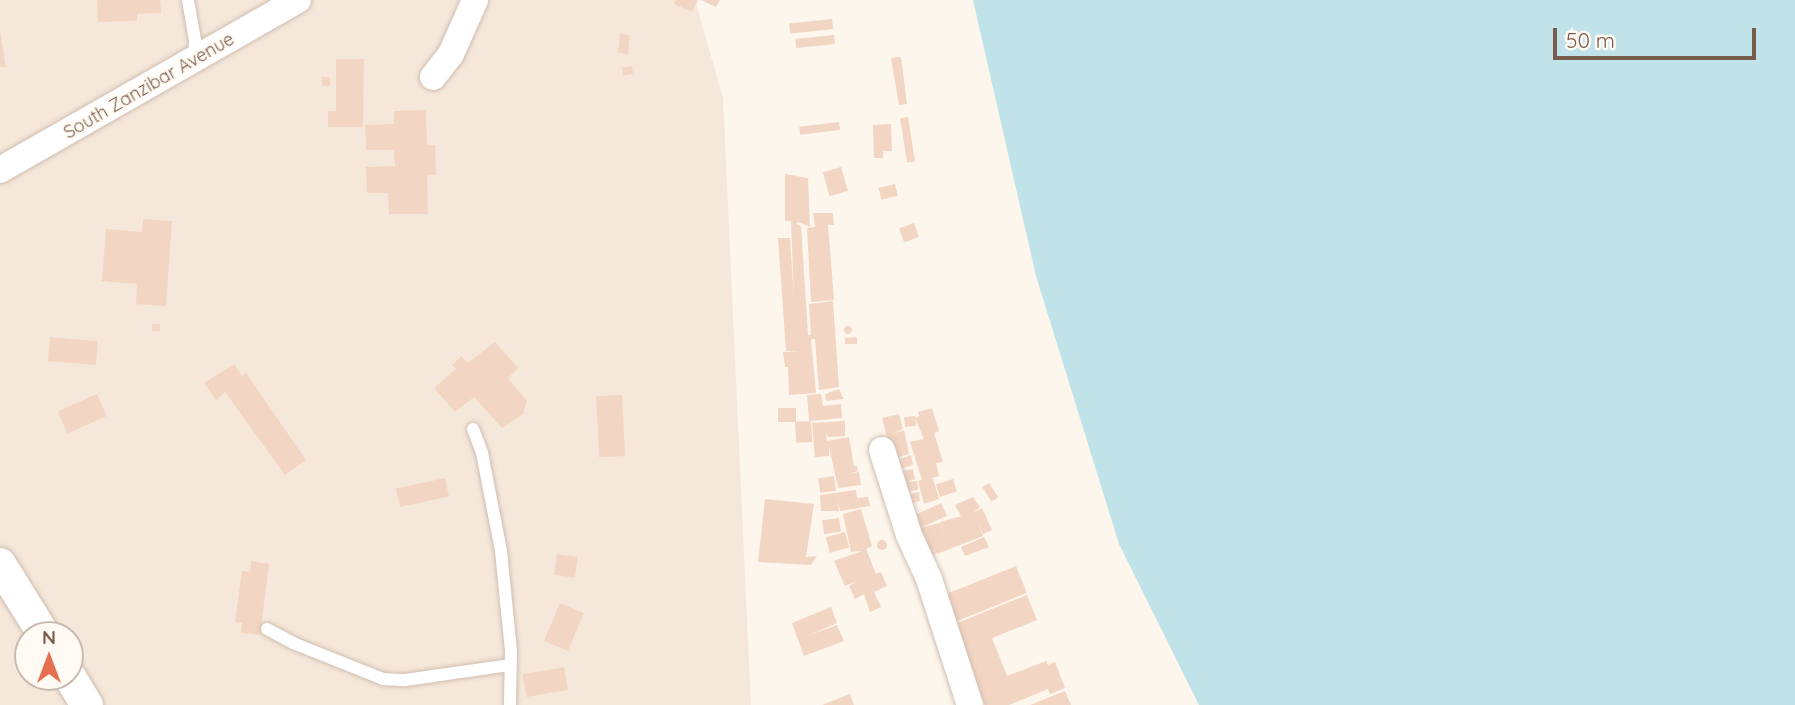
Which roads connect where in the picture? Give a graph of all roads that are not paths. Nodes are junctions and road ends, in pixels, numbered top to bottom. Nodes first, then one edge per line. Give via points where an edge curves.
1 (188, 0) edge
2 (298, 0) edge
3 (475, 0) edge
4 (194, 60) junction
5 (433, 78) dead end
6 (0, 170) edge
7 (473, 429) dead end
8 (882, 450) dead end
9 (0, 564) edge
10 (35, 621) edge
11 (267, 629) dead end
12 (511, 665) junction
13 (510, 705) edge
14 (970, 705) edge

1 - 4 lane
2 - 4 street, South Zanzibar Avenue
3 - 5 street via 451,54
4 - 6 street, South Zanzibar Avenue
7 - 12 lane via 501,551
8 - 14 street
9 - 10 street
11 - 12 lane via 383,679
12 - 13 lane

